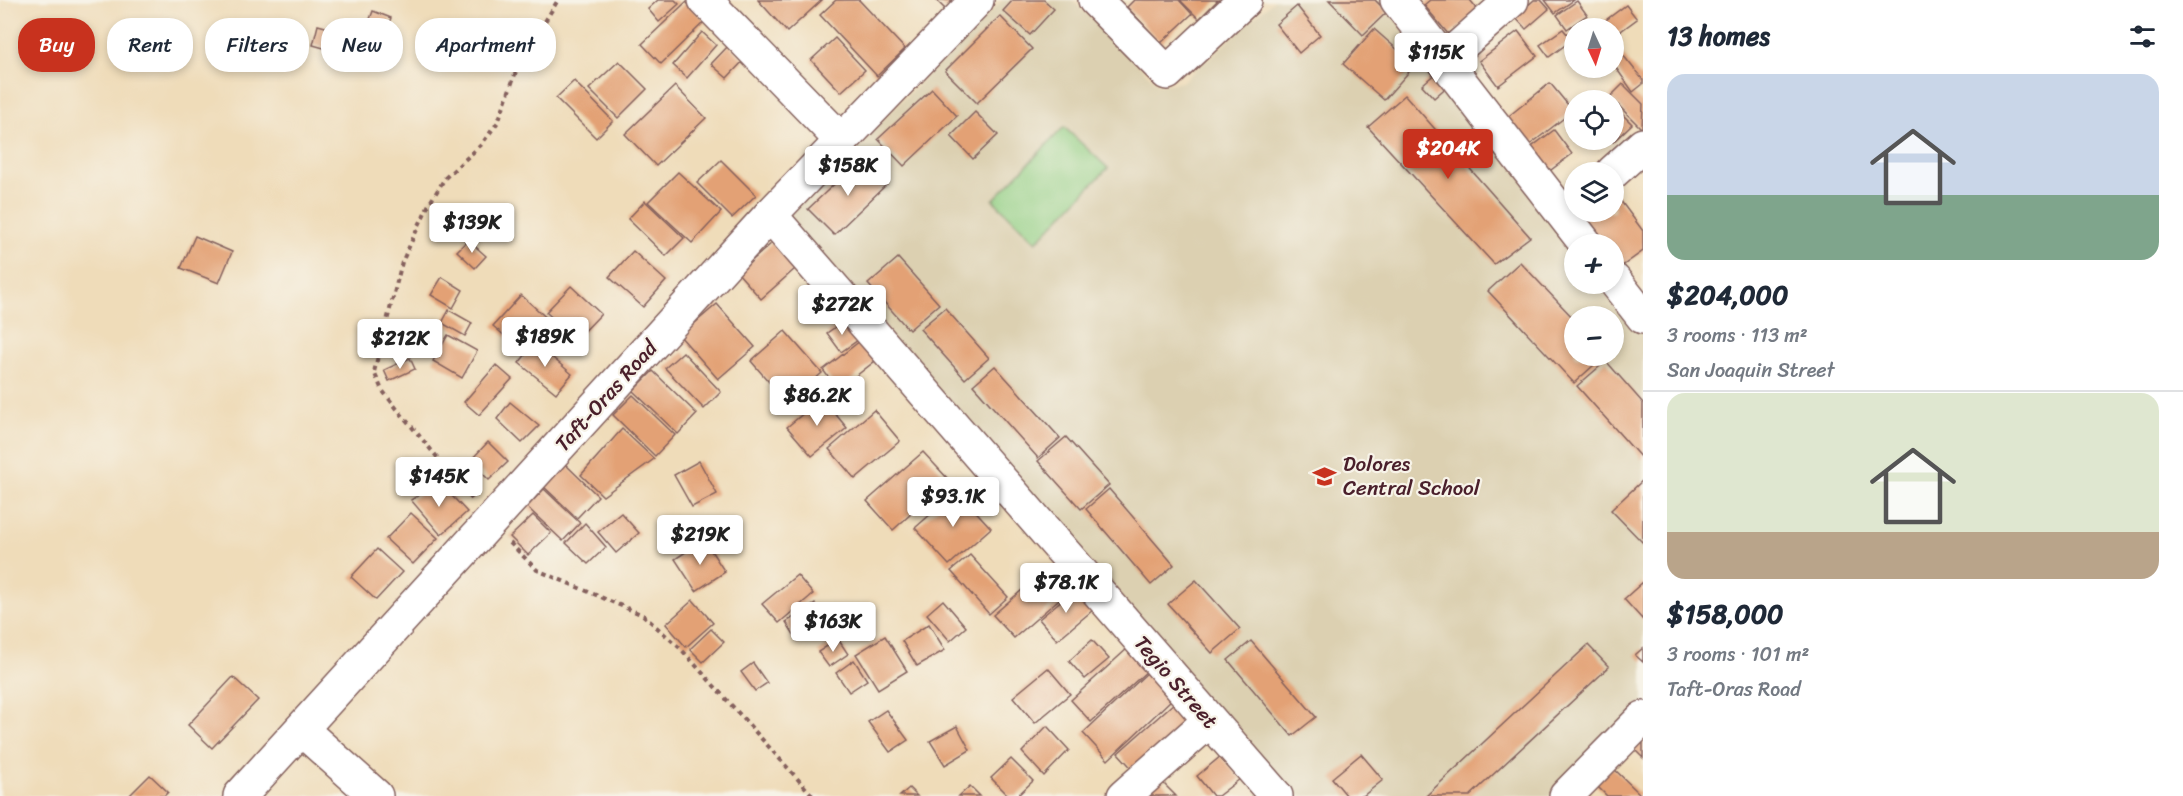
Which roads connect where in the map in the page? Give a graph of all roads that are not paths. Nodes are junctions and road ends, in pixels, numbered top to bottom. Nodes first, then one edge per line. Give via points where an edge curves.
1 (705, 0) edge
2 (977, 0) edge
3 (1095, 0) edge
4 (1245, 0) edge
5 (1397, 0) edge
6 (1512, 0) edge
7 (1444, 60) junction
8 (840, 139) junction
9 (1643, 145) edge
10 (1624, 162) edge
11 (1564, 205) edge
12 (770, 214) junction
13 (1624, 293) edge
14 (1643, 317) edge
15 (1643, 718) edge
16 (1209, 721) junction
17 (302, 730) junction
18 (240, 796) edge
19 (376, 796) edge
20 (1124, 796) edge
21 (1276, 796) edge
22 (1566, 796) edge

1 - 8 street
2 - 8 street, Taft-Oras Road
3 - 4 street via 1167,72
5 - 7 street
6 - 7 street
7 - 11 street
8 - 12 street, Taft-Oras Road
9 - 10 street
12 - 16 street, Tegio Street
12 - 17 street, Taft-Oras Road
13 - 14 street
15 - 22 street
16 - 20 street
16 - 21 street, Tegio Street
17 - 18 street, Taft-Oras Road
17 - 19 street

